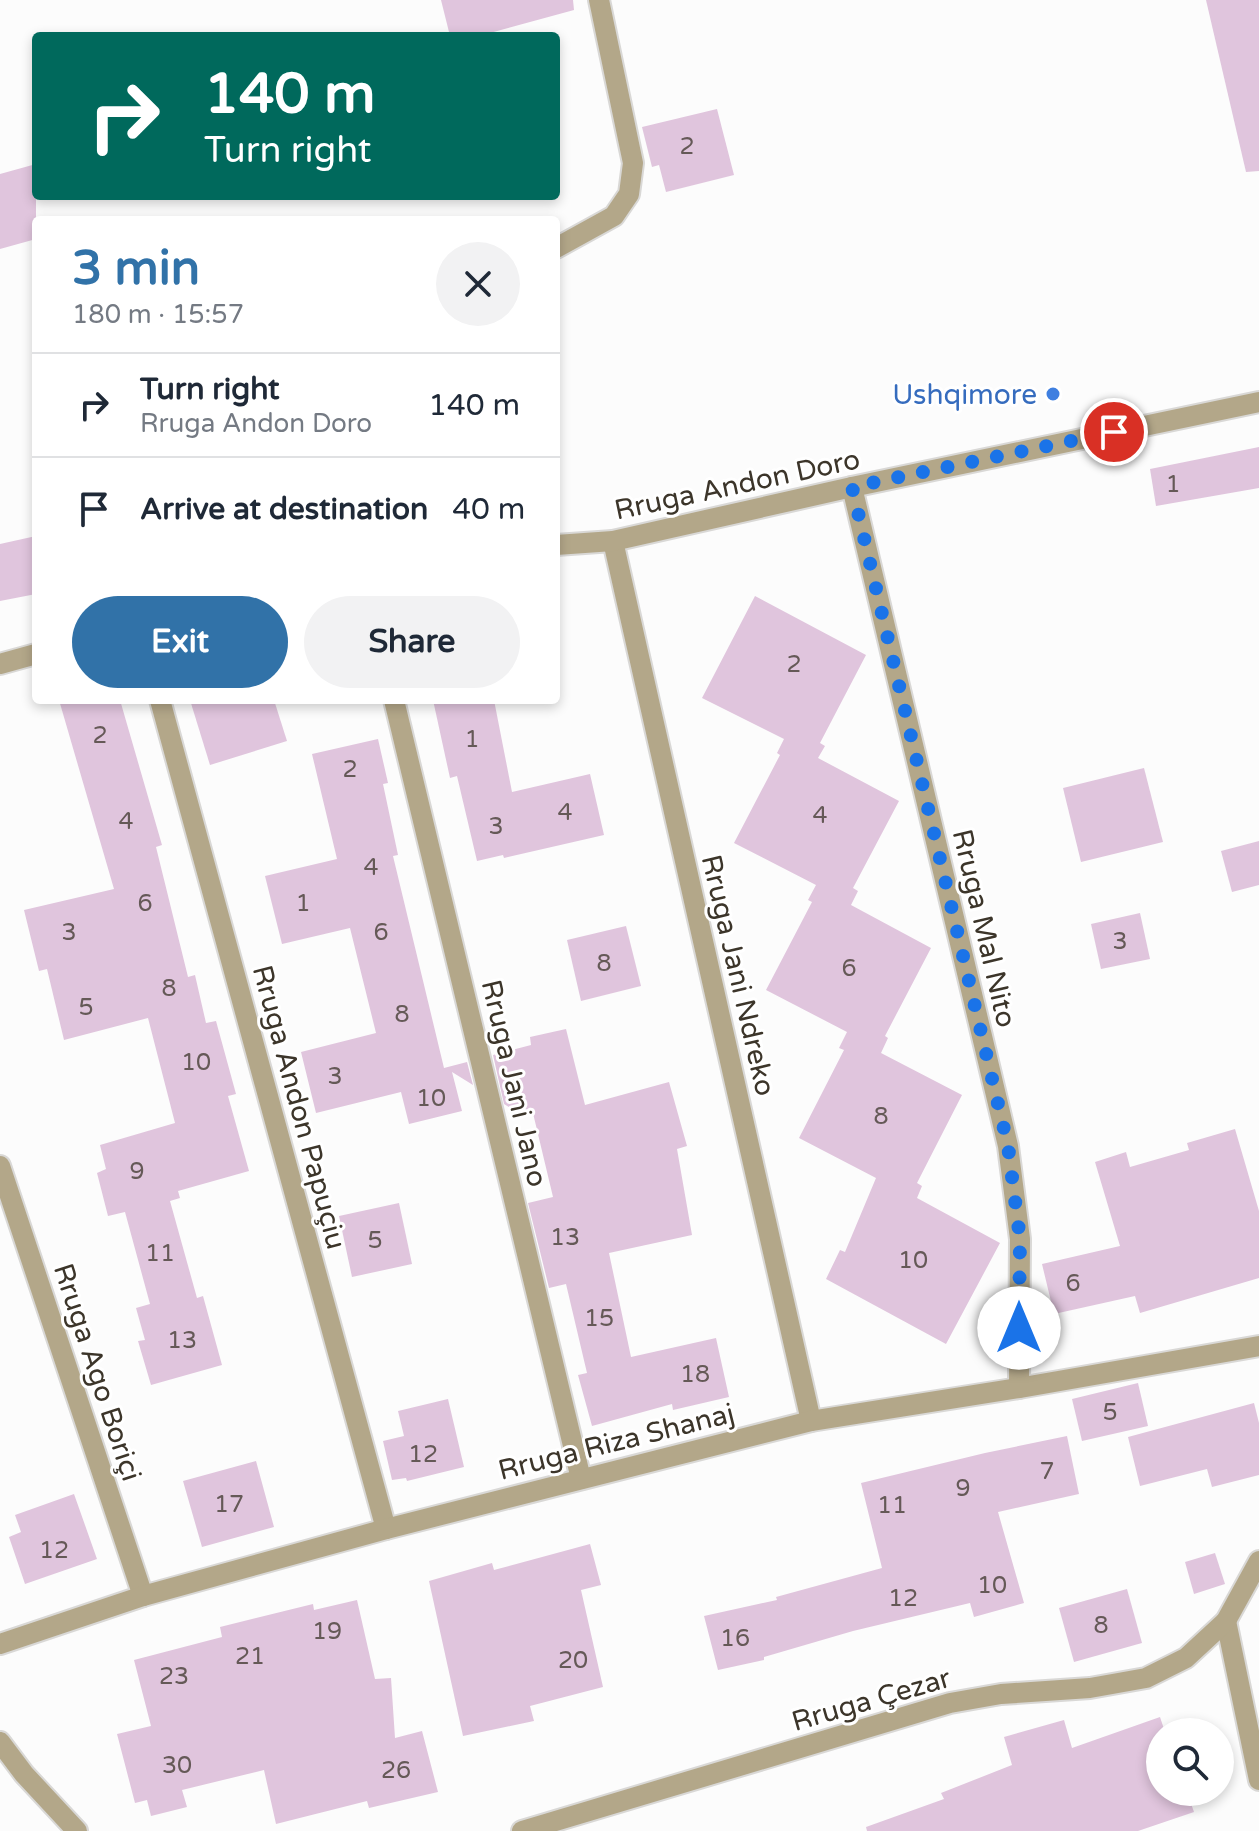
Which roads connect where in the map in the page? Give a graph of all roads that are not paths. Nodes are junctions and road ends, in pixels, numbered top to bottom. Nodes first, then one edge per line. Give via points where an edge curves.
1 (599, 0) edge
2 (560, 246) edge
3 (1259, 402) edge
4 (852, 487) junction
5 (613, 541) junction
6 (560, 545) edge
7 (32, 655) edge
8 (0, 664) edge
9 (161, 704) edge
10 (395, 704) edge
11 (0, 1166) edge
12 (1259, 1346) edge
13 (1019, 1388) junction
14 (811, 1421) junction
15 (581, 1479) junction
16 (386, 1529) junction
17 (1259, 1561) edge
18 (143, 1596) junction
19 (1226, 1621) junction
20 (0, 1644) edge
21 (0, 1742) edge
22 (1259, 1780) edge
23 (77, 1831) edge
24 (522, 1831) edge

1 - 2 street via 633,163 629,194 614,216
3 - 4 street, Rruga Andon Doro
4 - 5 street, Rruga Andon Doro
4 - 13 street, Rruga Mal Nito via 1008,1146 1020,1239
5 - 6 street, Rruga Andon Doro
5 - 14 street, Rruga Jani Ndreko
7 - 8 street
9 - 16 street, Rruga Andon Papuçiu
10 - 15 street, Rruga Jani Jano
11 - 18 street, Rruga Ago Boriçi
12 - 13 street, Rruga Riza Shanaj
13 - 14 street, Rruga Riza Shanaj
14 - 15 street, Rruga Riza Shanaj
15 - 16 street, Rruga Riza Shanaj
16 - 18 street, Rruga Riza Shanaj
17 - 19 street, Rruga Çezar
18 - 20 street, Rruga Riza Shanaj
19 - 22 street
19 - 24 street, Rruga Çezar via 1186,1658 1146,1678 950,1703
21 - 23 street

